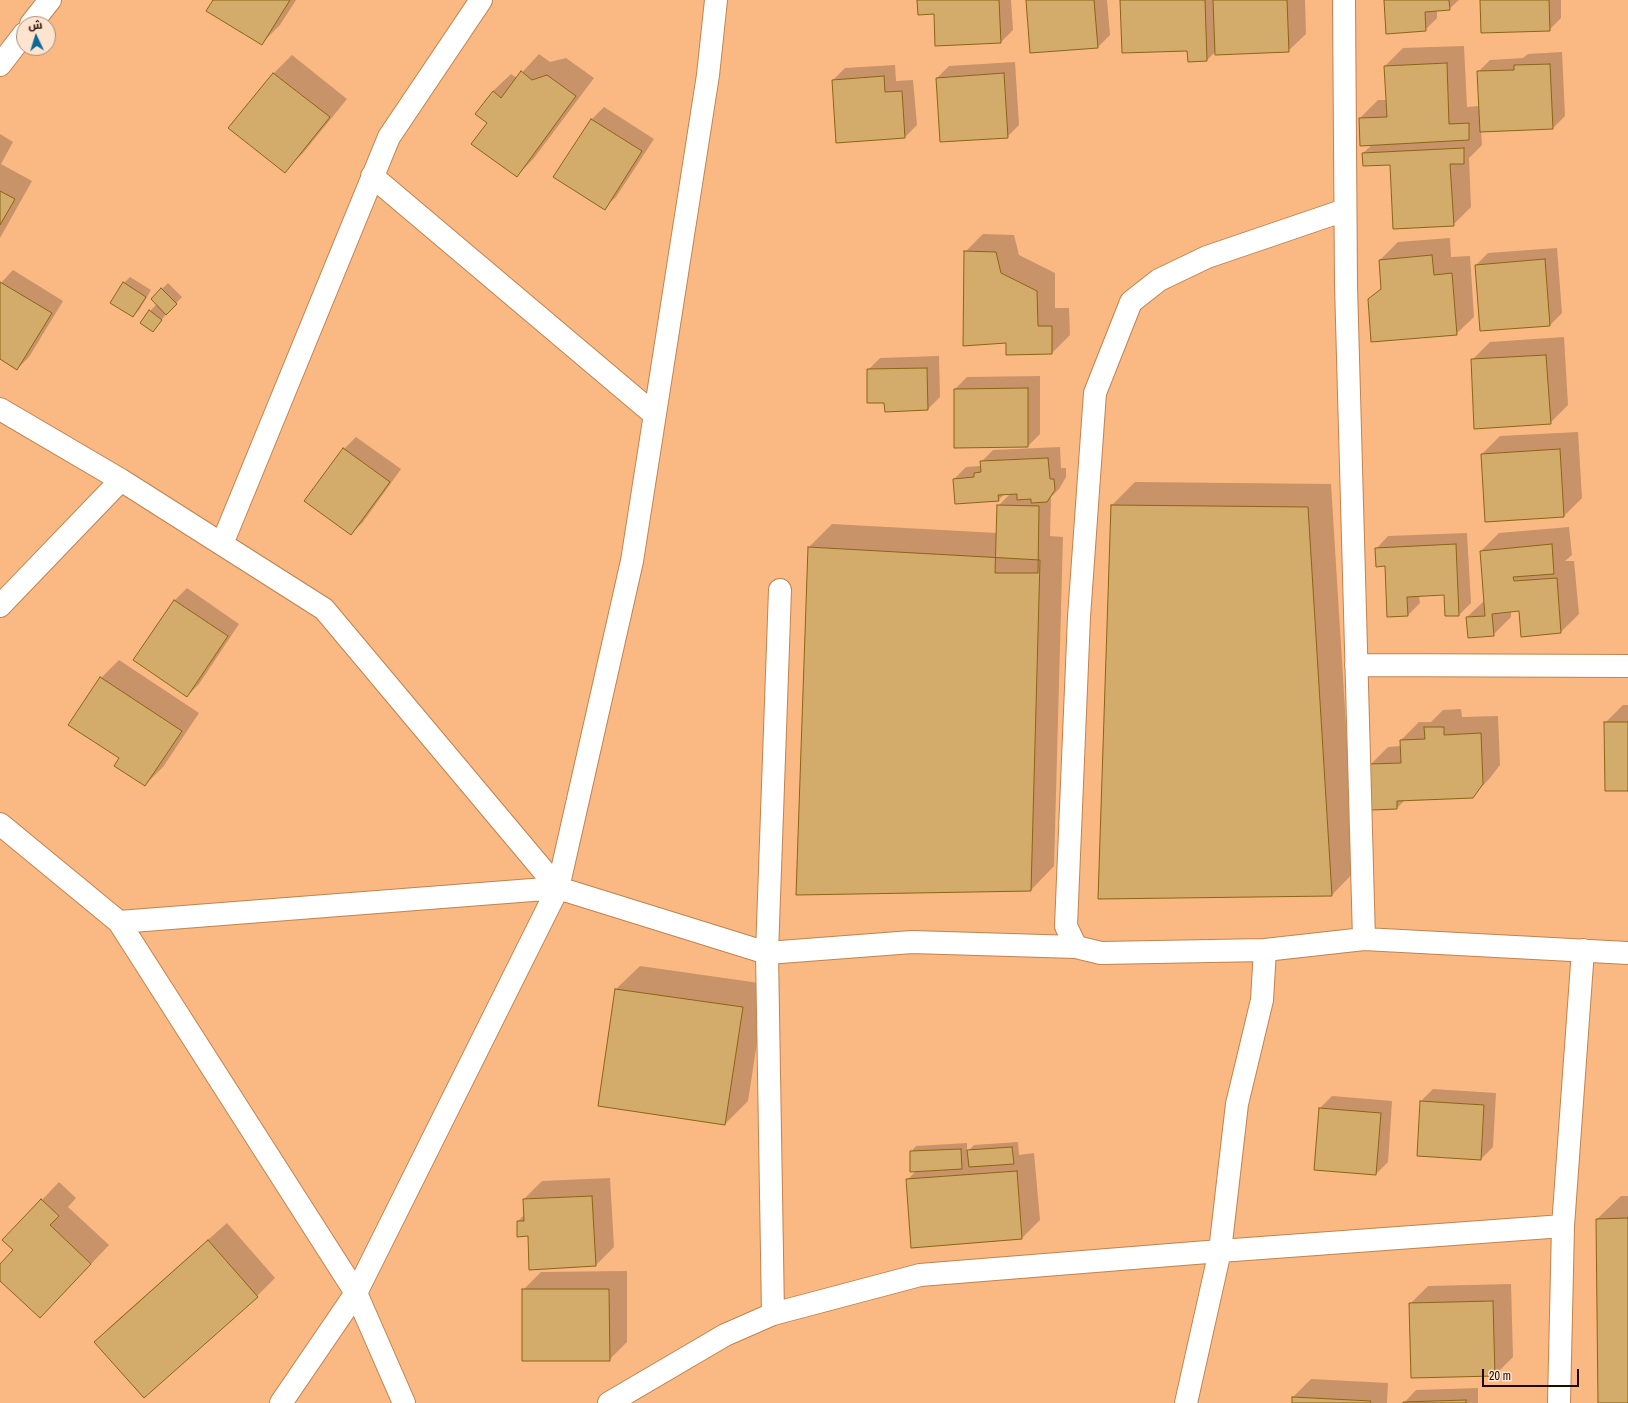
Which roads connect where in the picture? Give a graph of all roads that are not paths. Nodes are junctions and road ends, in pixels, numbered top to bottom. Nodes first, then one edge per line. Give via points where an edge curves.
1 (50, 0) edge
2 (481, 0) edge
3 (716, 0) edge
4 (1344, 0) edge
5 (37, 16) edge
6 (16, 44) edge
7 (0, 65) edge
8 (372, 176) junction
9 (1345, 210) junction
10 (0, 409) edge
11 (655, 415) junction
12 (121, 480) junction
13 (222, 544) junction
14 (780, 590) dead end
15 (0, 606) edge
16 (1356, 665) junction
17 (1628, 666) edge
18 (0, 824) edge
19 (558, 888) junction
20 (119, 922) junction
21 (1364, 939) junction
22 (1076, 947) junction
23 (1265, 950) junction
24 (1583, 950) junction
25 (767, 953) junction
26 (1628, 953) edge
27 (1563, 1226) junction
28 (1220, 1251) junction
29 (356, 1294) junction
30 (772, 1314) junction
31 (281, 1403) edge
32 (404, 1403) edge
33 (609, 1403) edge
34 (1186, 1403) edge
35 (1559, 1403) edge

1 - 5 street
2 - 8 street via 389,136
3 - 11 street via 708,75
4 - 9 street
6 - 7 street
8 - 11 street
8 - 13 street
9 - 16 street
9 - 22 street via 1207,256 1159,280 1131,302 1095,393 1078,617 1066,926
10 - 12 street
11 - 19 street via 632,561
12 - 13 street
12 - 15 street
13 - 19 street via 324,609
14 - 25 street
16 - 17 street
16 - 21 street
18 - 20 street
19 - 20 street
19 - 25 street
19 - 29 street
20 - 29 street
21 - 23 street
21 - 24 street
22 - 23 street via 1101,953
22 - 25 street via 912,942
23 - 28 street via 1262,1000 1237,1104
24 - 26 street
24 - 27 street
25 - 30 street
27 - 28 street
27 - 35 street
28 - 30 street via 920,1275
28 - 34 street
29 - 31 street
29 - 32 street
30 - 33 street via 725,1335

